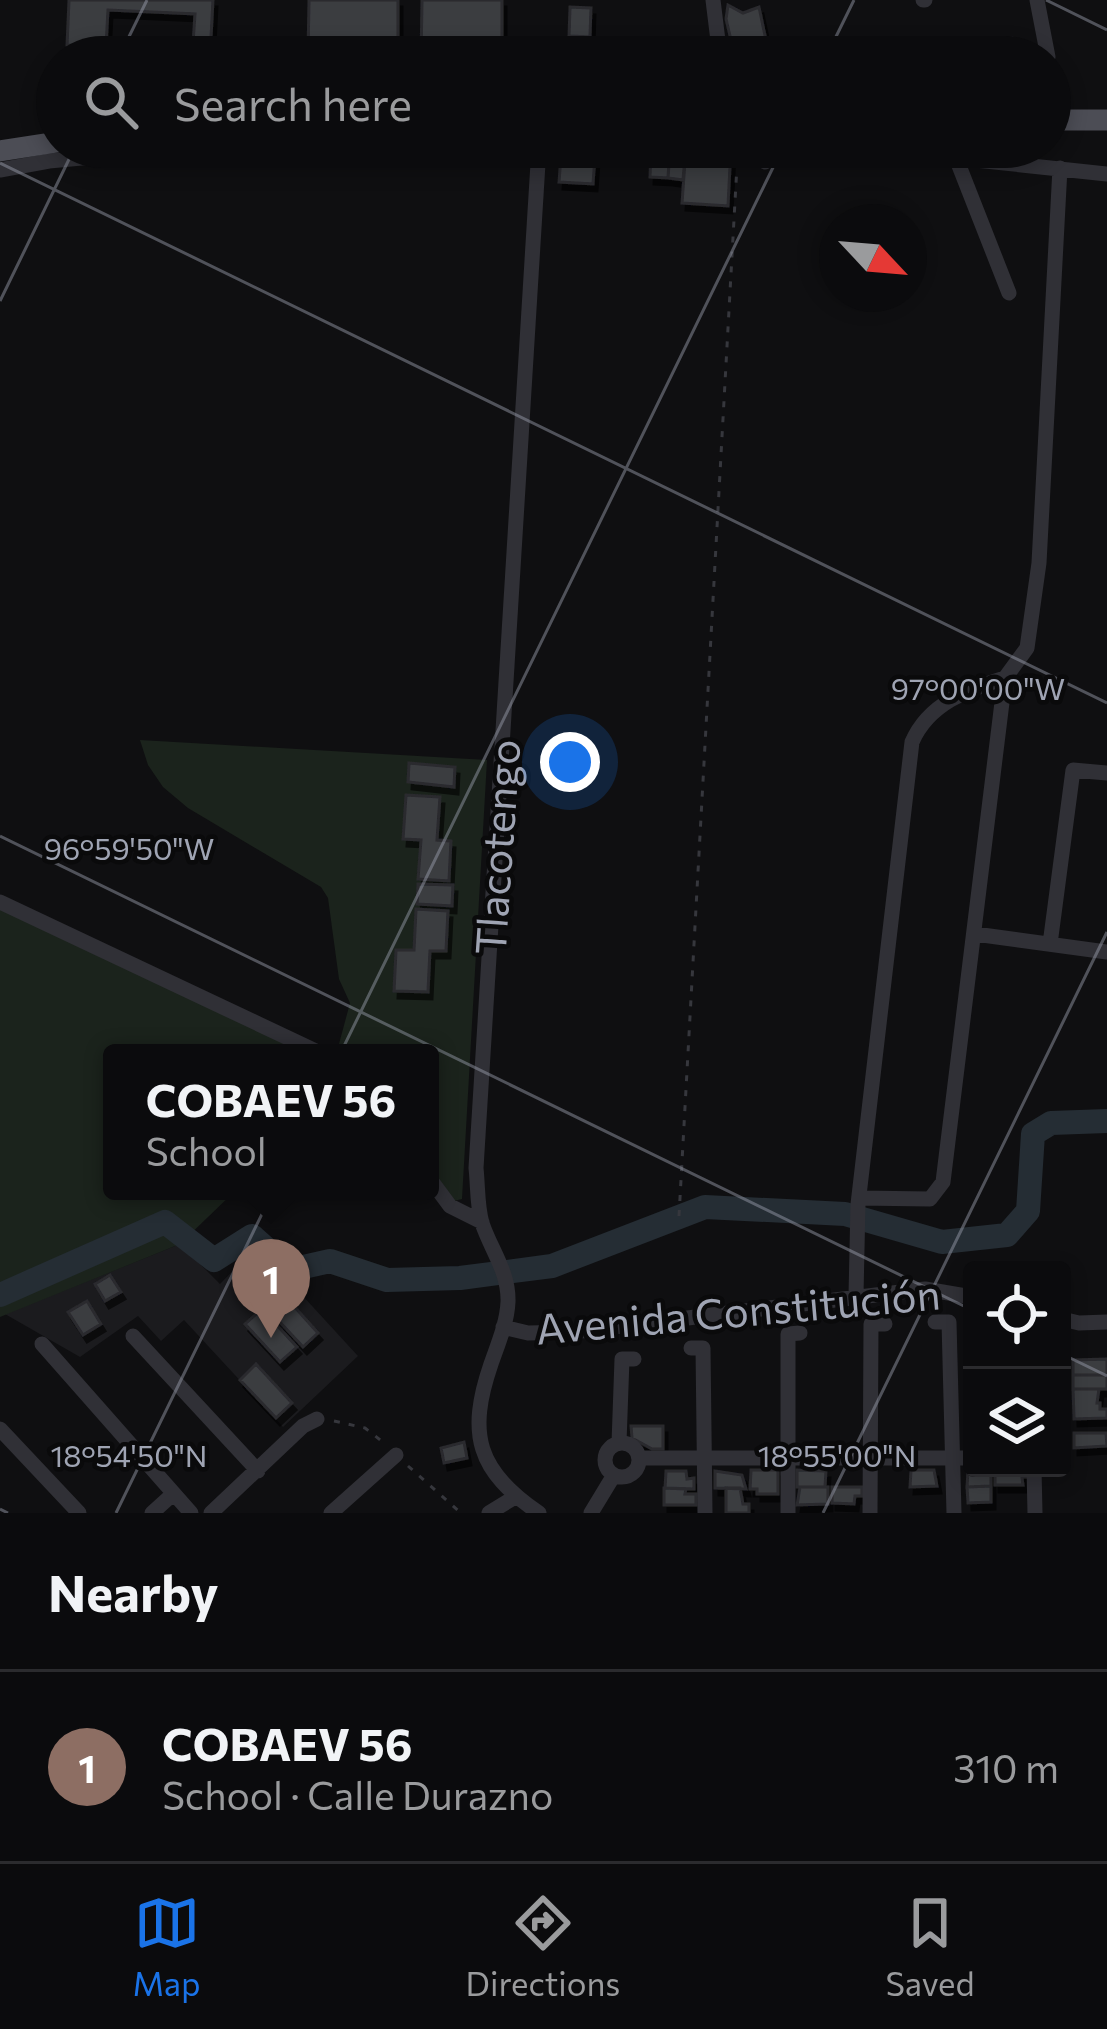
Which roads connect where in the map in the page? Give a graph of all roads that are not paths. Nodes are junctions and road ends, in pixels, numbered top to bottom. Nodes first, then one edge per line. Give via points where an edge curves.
1 (712, 0) edge
2 (1036, 0) edge
3 (716, 36) edge
4 (1044, 36) edge
5 (1071, 120) edge
6 (1107, 120) edge
7 (36, 144) edge
8 (0, 151) edge
9 (36, 163) edge
10 (546, 168) edge
11 (960, 168) edge
12 (1054, 168) edge
13 (1060, 169) junction
14 (0, 170) edge
15 (1107, 174) edge
16 (1010, 293) dead end
17 (1005, 678) junction
18 (1107, 773) edge
19 (0, 902) edge
20 (975, 934) junction
21 (1050, 944) junction
22 (1107, 952) edge
23 (301, 1044) edge
24 (439, 1191) edge
25 (858, 1201) junction
26 (482, 1222) junction
27 (856, 1295) junction
28 (963, 1295) edge
29 (935, 1322) dead end
30 (1071, 1322) edge
31 (1107, 1322) edge
32 (885, 1324) dead end
33 (503, 1327) junction
34 (800, 1333) dead end
35 (133, 1336) dead end
36 (42, 1345) dead end
37 (691, 1348) dead end
38 (634, 1359) dead end
39 (317, 1419) dead end
40 (0, 1429) edge
41 (619, 1443) junction
42 (395, 1455) dead end
43 (952, 1458) junction
44 (963, 1458) edge
45 (639, 1459) junction
46 (787, 1460) junction
47 (870, 1460) junction
48 (705, 1461) junction
49 (258, 1471) junction
50 (614, 1475) junction
51 (1034, 1477) edge
52 (173, 1493) junction
53 (515, 1497) junction
54 (79, 1513) edge
55 (152, 1513) edge
56 (191, 1513) edge
57 (211, 1513) edge
58 (331, 1513) edge
59 (489, 1513) edge
60 (539, 1513) edge
61 (591, 1513) edge
62 (705, 1513) edge
63 (788, 1513) edge
64 (871, 1513) edge
65 (954, 1513) edge
66 (1036, 1513) edge

1 - 3 street
2 - 4 street
5 - 6 main road
7 - 8 main road
9 - 14 street
10 - 26 street, Tlacotengo via 476,1168
11 - 16 street
12 - 13 street
13 - 15 street
13 - 17 street via 1039,563 1027,648
17 - 20 street
17 - 25 street via 960,693 921,722 912,742
18 - 21 street via 1073,770
19 - 23 street
20 - 21 street
20 - 25 street via 943,1182 930,1199
21 - 22 street
24 - 26 street
25 - 27 street
26 - 33 street, Tlacotengo via 506,1282
27 - 28 street, Avenida Constitución via 926,1289
27 - 33 street, Avenida Constitución via 573,1332
29 - 43 street via 950,1322
30 - 31 street
32 - 47 street via 871,1324
33 - 53 street, Tlacotengo via 478,1438
34 - 46 street via 788,1334
35 - 49 street
36 - 52 street
37 - 48 street via 703,1348
38 - 41 street via 622,1359
39 - 49 street
40 - 54 street
41 - 45 street
41 - 50 street via 605,1457
42 - 58 street
43 - 44 street
43 - 47 street
43 - 65 street
45 - 48 street
45 - 50 street via 631,1474
46 - 47 street
46 - 48 street
46 - 63 street
47 - 64 street
48 - 62 street
49 - 57 street
50 - 61 street
51 - 66 street
52 - 55 street
52 - 56 street
53 - 59 street
53 - 60 street, Tlacotengo

